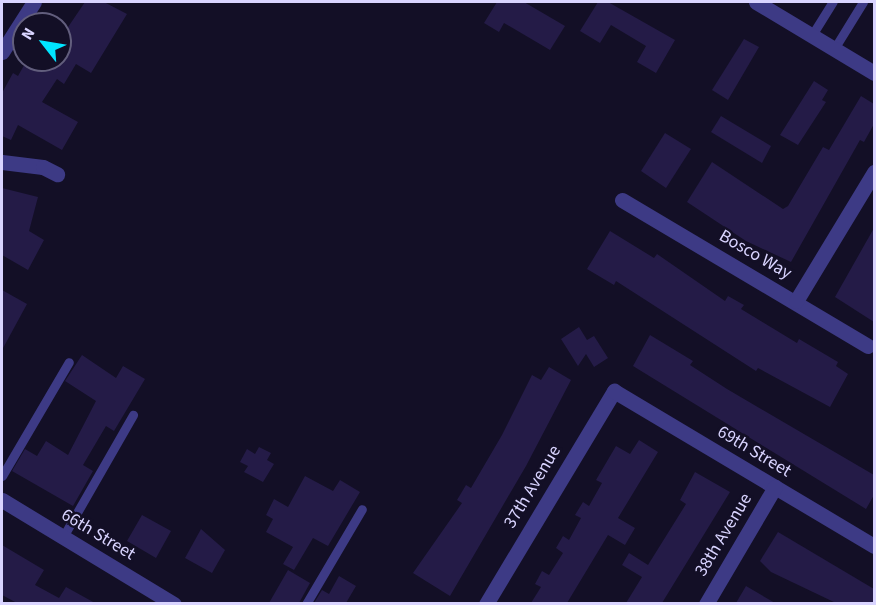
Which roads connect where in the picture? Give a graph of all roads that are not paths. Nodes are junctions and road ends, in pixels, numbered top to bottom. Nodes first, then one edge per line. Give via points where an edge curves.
1 (34, 2) edge
2 (756, 2) edge
3 (833, 2) edge
4 (863, 2) edge
5 (813, 35) junction
6 (834, 49) junction
7 (2, 52) edge
8 (874, 73) edge
9 (2, 162) edge
10 (874, 172) edge
11 (57, 174) dead end
12 (622, 200) dead end
13 (796, 302) junction
14 (868, 346) dead end
15 (69, 362) dead end
16 (614, 391) joint
17 (133, 415) dead end
18 (2, 476) edge
19 (775, 487) junction
20 (2, 500) edge
21 (362, 509) dead end
22 (63, 537) junction
23 (874, 546) edge
24 (173, 603) edge
25 (306, 603) edge
26 (486, 603) edge
27 (706, 603) edge

1 - 7 street
2 - 5 street
3 - 5 lane
4 - 6 lane
5 - 6 street
6 - 8 street
9 - 11 street via 43,167
10 - 13 street
12 - 13 street, Bosco Way
13 - 14 street, Bosco Way
15 - 18 lane
16 - 19 street, 69th Street
16 - 26 street, 37th Avenue
17 - 22 lane
19 - 23 street, 69th Street
19 - 27 street, 38th Avenue
20 - 22 street, 66th Street
21 - 25 lane
22 - 24 street, 66th Street

